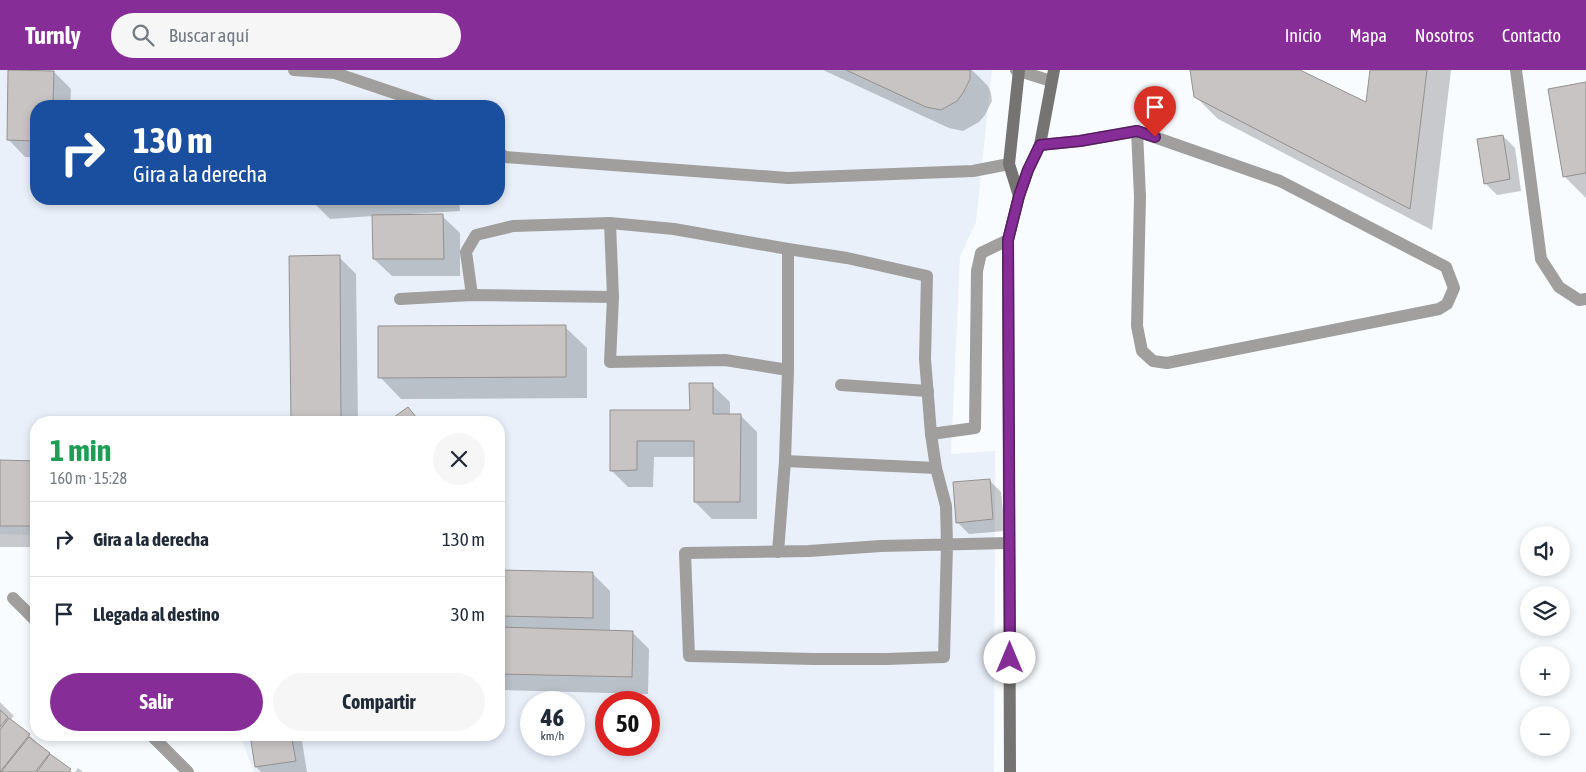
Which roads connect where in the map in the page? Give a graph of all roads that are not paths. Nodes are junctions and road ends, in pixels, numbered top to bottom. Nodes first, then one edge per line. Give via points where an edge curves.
1 (294, 70) edge
2 (1018, 70) edge
3 (1516, 70) edge
4 (1052, 76) edge
5 (415, 100) edge
6 (1137, 131) junction
7 (1040, 145) junction
8 (505, 157) edge
9 (1009, 164) junction
10 (1019, 196) junction
11 (610, 223) junction
12 (1008, 240) junction
13 (788, 249) junction
14 (472, 295) junction
15 (613, 297) junction
16 (400, 299) dead end
17 (1586, 300) edge
18 (788, 370) junction
19 (841, 385) dead end
20 (928, 391) junction
21 (932, 434) junction
22 (785, 461) junction
23 (936, 468) junction
24 (1009, 543) junction
25 (947, 545) junction
26 (778, 552) junction
27 (14, 598) dead end
28 (30, 615) edge
29 (157, 741) edge
30 (188, 772) edge
31 (1010, 772) edge

1 - 5 lane via 335,73
2 - 4 lane
2 - 9 main road
3 - 17 lane via 1542,259 1560,287 1579,300
4 - 7 main road
6 - 6 lane via 1280,181 1446,267 1454,288 1447,304 1439,309 1167,363 1153,361 1142,350 1137,326 1140,198
6 - 7 lane
7 - 10 main road
8 - 9 lane via 788,178 973,171
9 - 10 main road
10 - 12 main road
11 - 13 lane via 674,228
11 - 14 lane via 513,226 476,235 466,252
11 - 15 lane
12 - 21 lane via 981,253 977,271 975,428
12 - 24 main road
13 - 18 lane
13 - 20 lane via 927,276
14 - 15 lane
14 - 16 lane
15 - 18 lane via 610,362 725,360
18 - 22 lane
19 - 20 lane
20 - 21 lane
21 - 23 lane
22 - 23 lane
22 - 26 lane
23 - 25 lane via 946,506
24 - 25 lane
24 - 31 main road
25 - 26 lane
25 - 26 lane via 944,657 814,659 689,656 685,553
27 - 28 lane
29 - 30 lane

